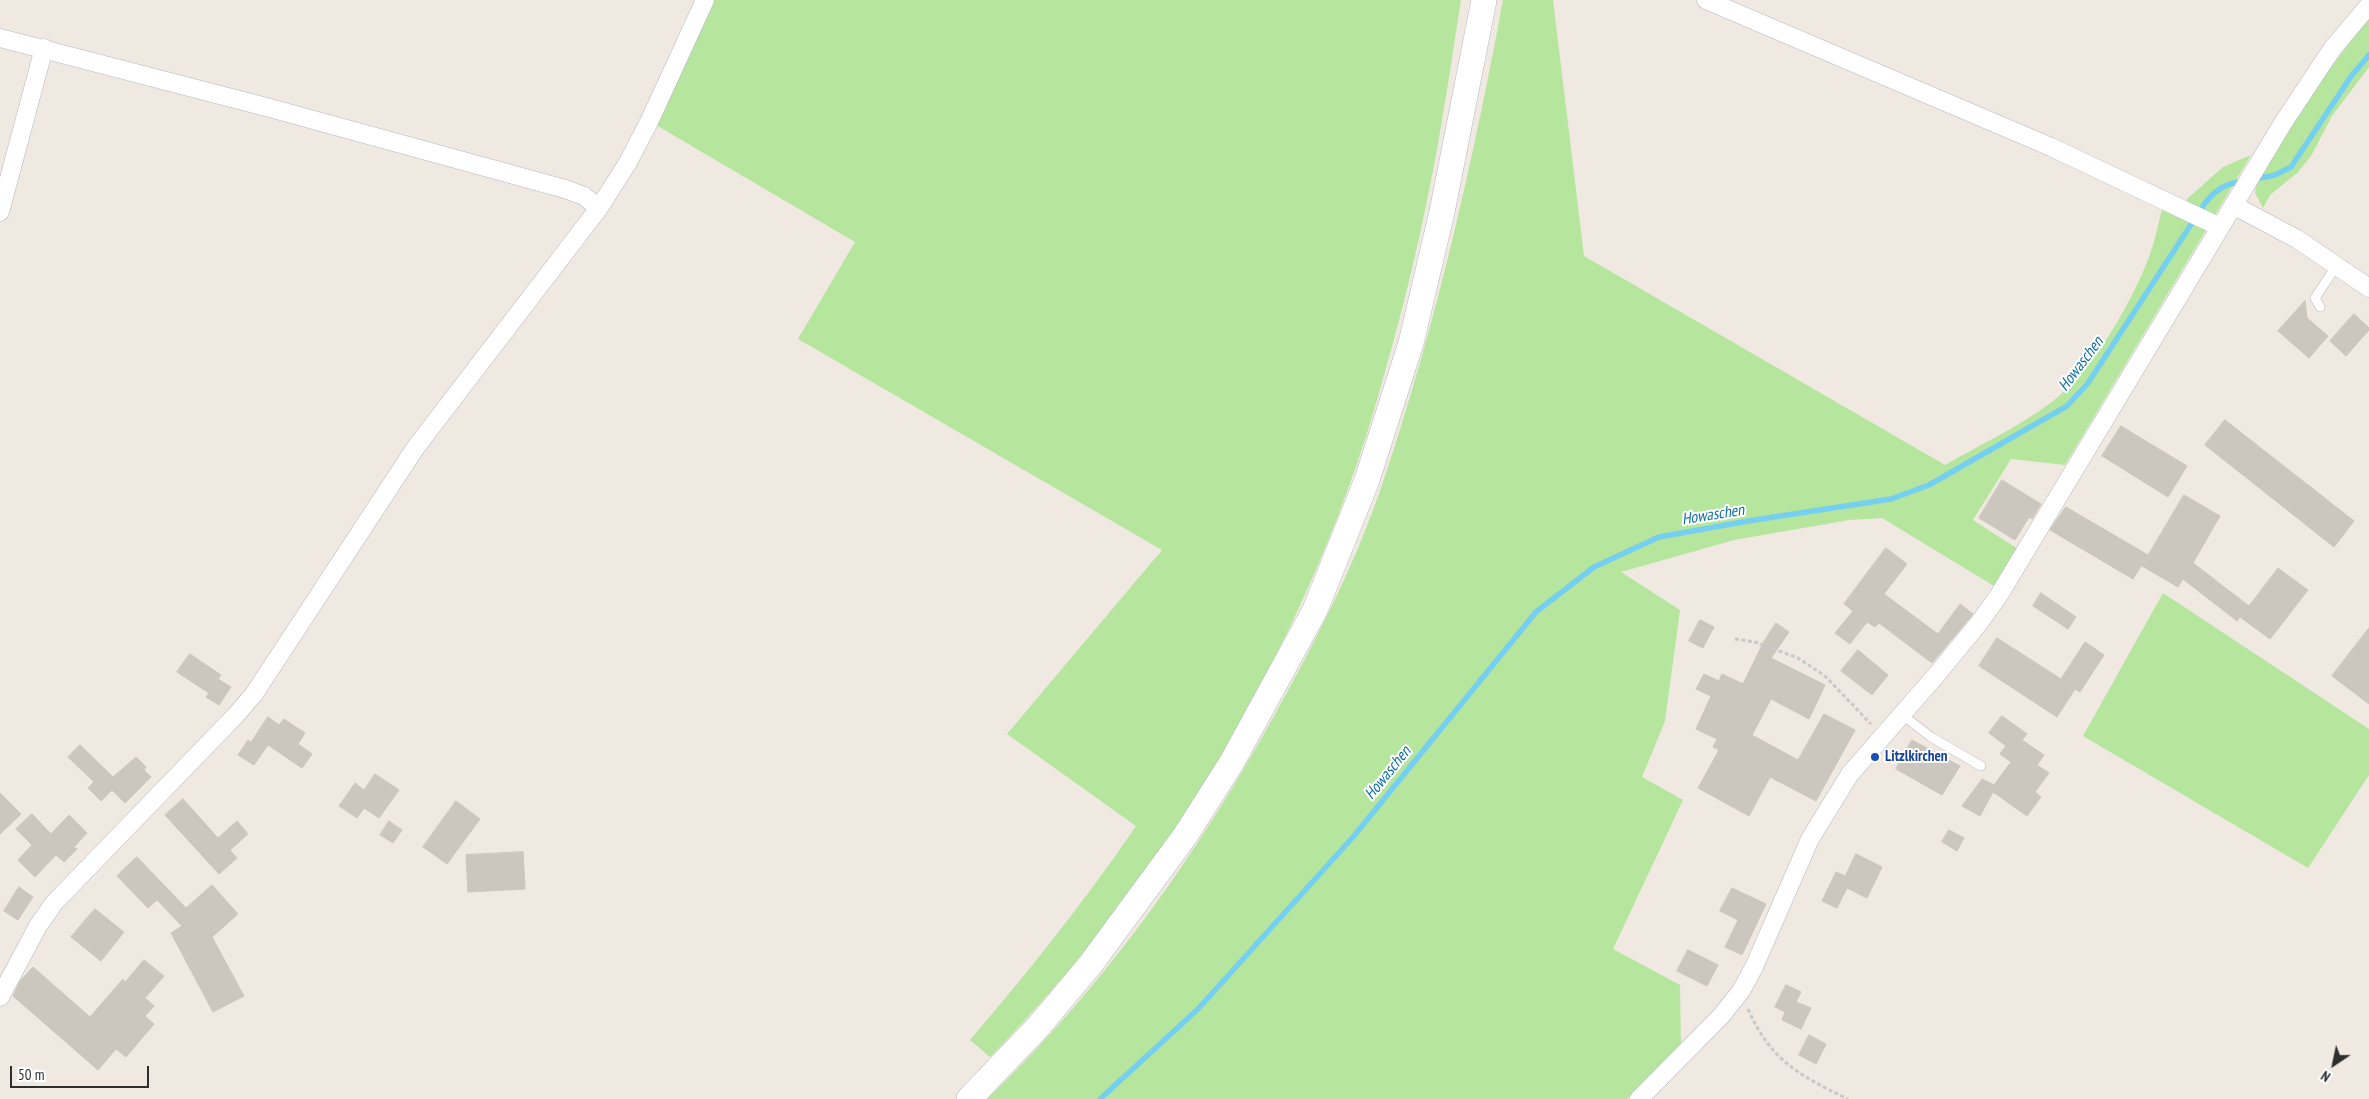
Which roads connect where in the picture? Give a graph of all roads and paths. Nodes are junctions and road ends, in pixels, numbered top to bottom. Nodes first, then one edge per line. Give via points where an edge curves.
1 (706, 0) edge
2 (1484, 0) edge
3 (1706, 0) edge
4 (2369, 5) edge
5 (0, 38) edge
6 (44, 48) junction
7 (2236, 200) junction
8 (599, 208) junction
9 (0, 212) edge
10 (2215, 224) junction
11 (2337, 265) junction
12 (2369, 288) edge
13 (2320, 307) dead end
14 (1736, 639) dead end
15 (1901, 714) junction
16 (1882, 734) junction
17 (1981, 766) dead end
18 (1741, 990) junction
19 (0, 997) edge
20 (969, 1099) edge
21 (1639, 1099) edge
22 (1848, 1099) edge

1 - 8 street via 649,122
2 - 20 street via 1442,212 1411,343 1367,480 1315,610 1232,762 1180,844 1090,965 1038,1027
3 - 10 street via 2051,147
4 - 7 street via 2305,87
5 - 6 street
6 - 8 street via 565,189 584,196
6 - 9 street
7 - 10 street
7 - 11 street
8 - 19 street via 416,448 254,694 54,902
10 - 15 street via 1999,594 1979,623
11 - 12 street
11 - 13 lane via 2314,298
14 - 16 path via 1755,642 1798,658 1825,676 1845,700
15 - 16 street
15 - 17 lane via 1931,737
16 - 18 street via 1850,774 1810,839
18 - 21 street via 1721,1016
18 - 22 path via 1756,1027 1781,1060 1800,1074

